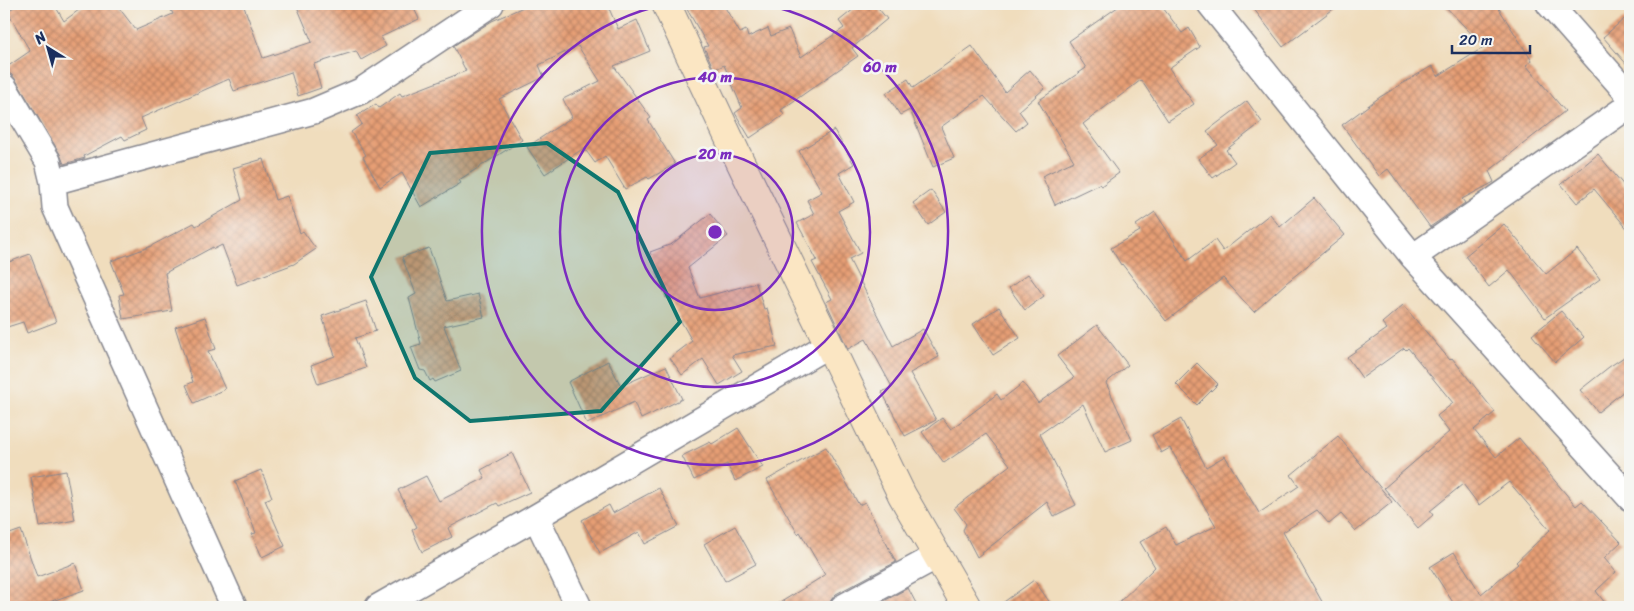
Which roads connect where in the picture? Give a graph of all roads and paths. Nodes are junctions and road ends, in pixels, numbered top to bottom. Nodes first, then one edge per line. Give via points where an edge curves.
1 (491, 4) edge
2 (666, 4) edge
3 (1210, 4) edge
4 (1549, 4) edge
5 (4, 87) edge
6 (1630, 96) edge
7 (1630, 105) edge
8 (53, 182) junction
9 (1413, 257) junction
10 (828, 345) junction
11 (1630, 498) edge
12 (536, 517) junction
13 (937, 556) junction
14 (234, 607) edge
15 (378, 607) edge
16 (579, 607) edge
17 (843, 607) edge
18 (967, 607) edge

1 - 8 street via 361,91 314,111
2 - 10 street
3 - 9 street
4 - 6 street
5 - 8 street via 48,161
7 - 9 street
8 - 14 street via 55,207
9 - 11 street
10 - 12 street
10 - 13 street via 902,495
12 - 15 street
12 - 16 street
13 - 17 street
13 - 18 street

